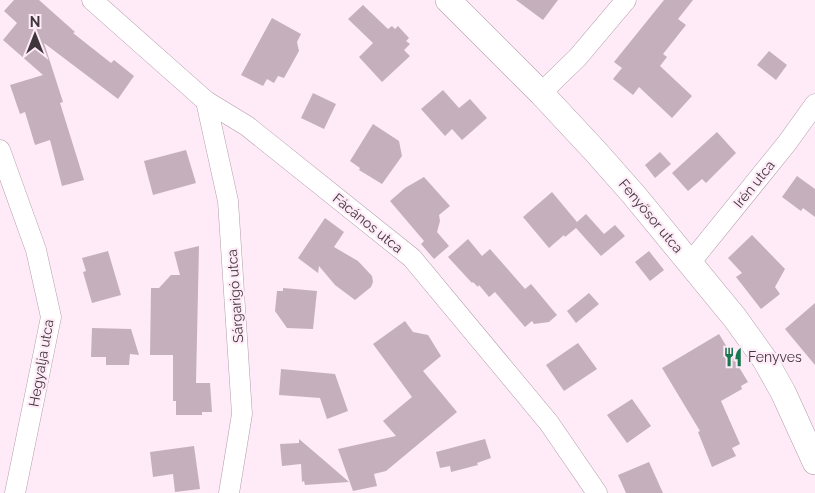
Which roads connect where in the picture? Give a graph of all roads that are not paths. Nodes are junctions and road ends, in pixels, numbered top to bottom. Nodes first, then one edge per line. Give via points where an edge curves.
1 (92, 0) edge
2 (448, 0) edge
3 (626, 0) edge
4 (541, 93) junction
5 (206, 101) junction
6 (815, 104) edge
7 (0, 150) edge
8 (690, 263) junction
9 (809, 430) edge
10 (815, 462) edge
11 (15, 493) edge
12 (229, 493) edge
13 (597, 493) edge

1 - 5 street, Fácános utca
2 - 4 street, Fenyősor utca
3 - 4 street via 578,57
4 - 8 street, Fenyősor utca via 634,194
5 - 12 street, Sárgarigó utca via 228,201 242,414
5 - 13 street, Fácános utca via 247,126 412,258 549,423
6 - 8 street, Irén utca
7 - 11 street, Hegyalja utca via 36,250 50,316
8 - 9 street, Fenyősor utca via 735,318
9 - 10 street, Fenyősor utca

